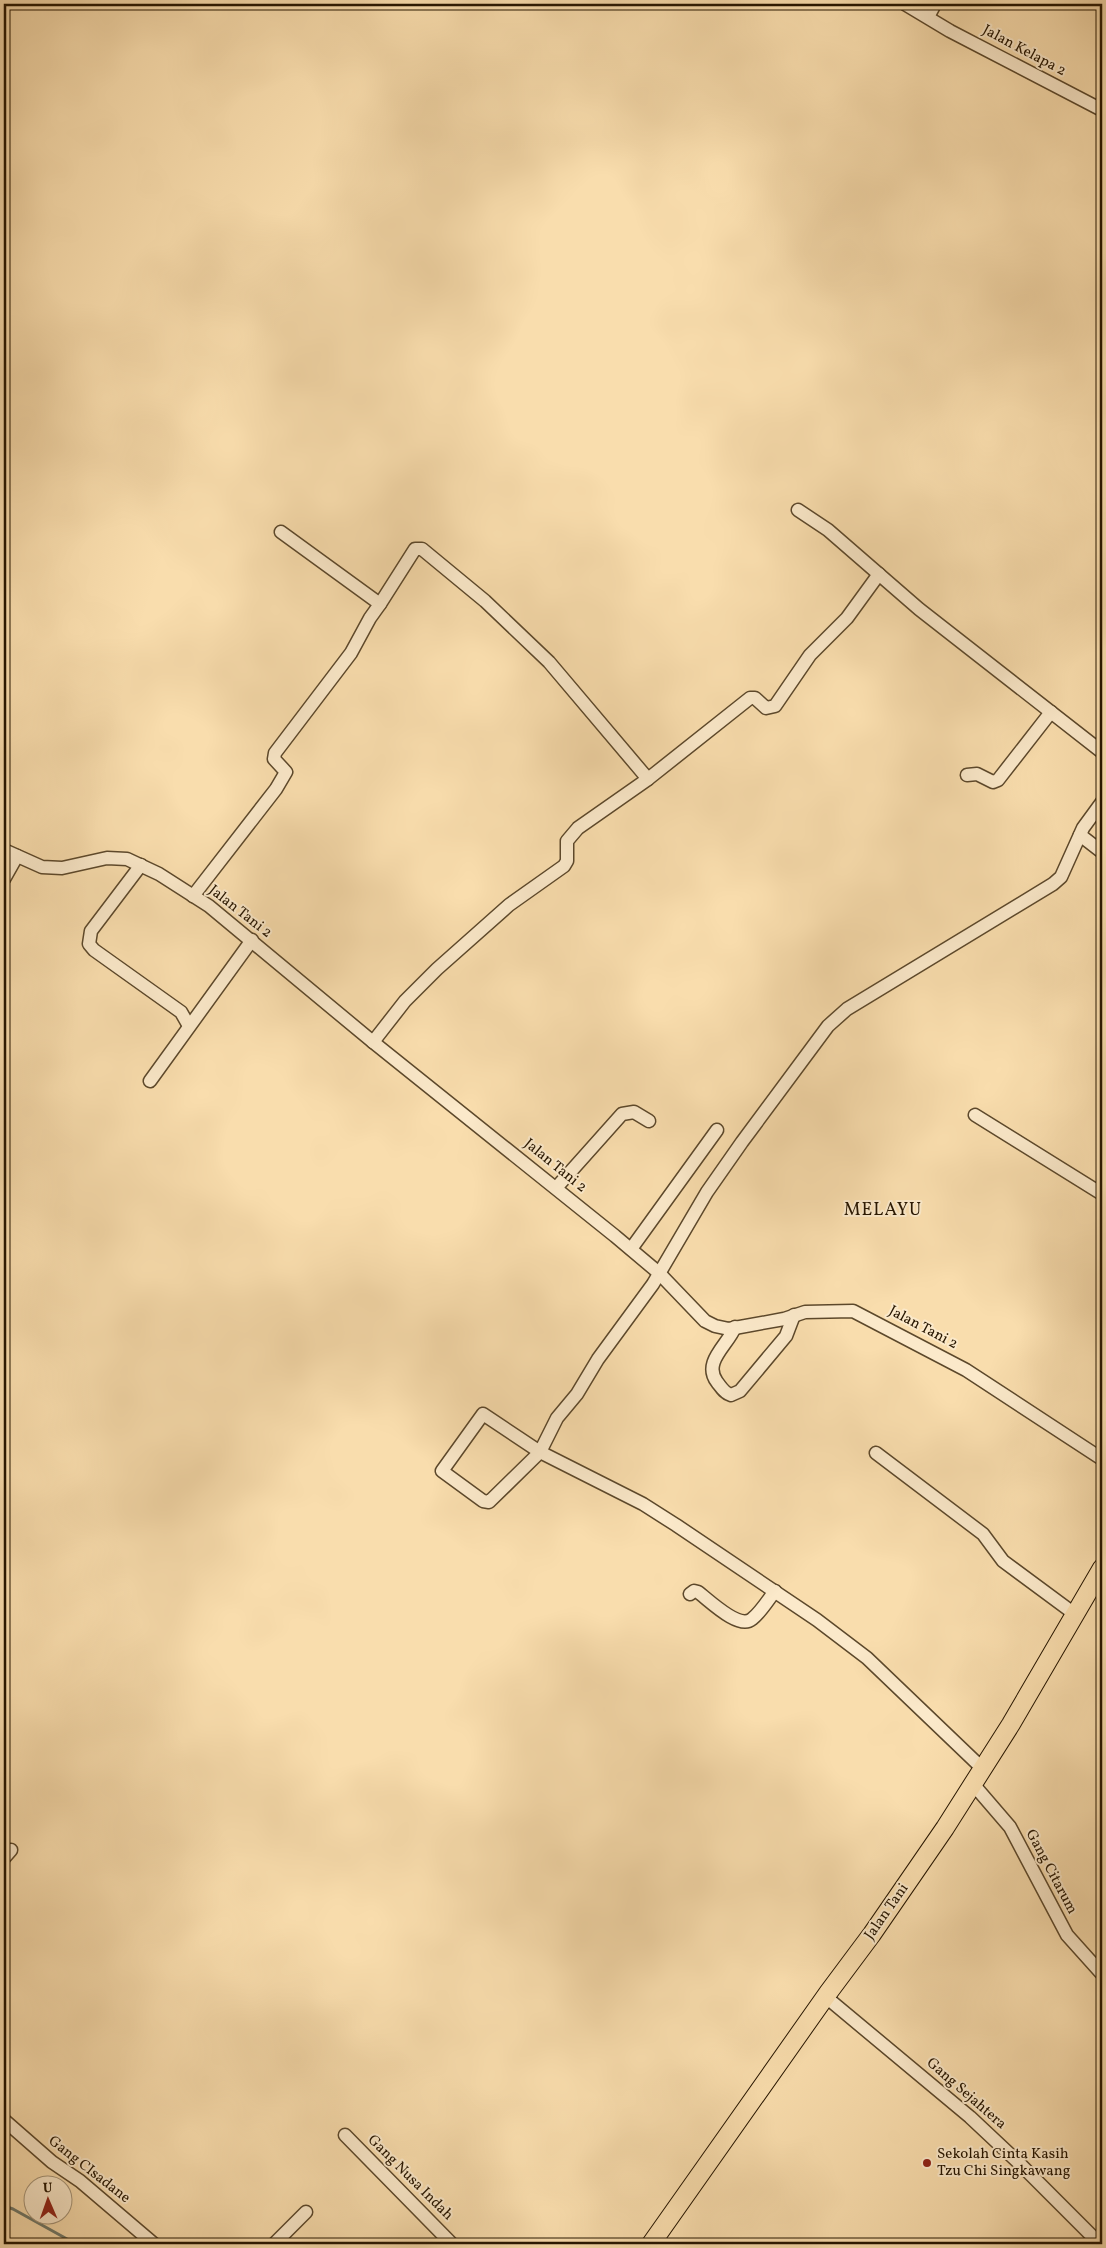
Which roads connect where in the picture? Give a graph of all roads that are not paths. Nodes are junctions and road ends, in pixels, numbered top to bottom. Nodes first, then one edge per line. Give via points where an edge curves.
1 (905, 4) edge
2 (935, 4) edge
3 (928, 17) junction
4 (1102, 110) edge
5 (798, 510) dead end
6 (281, 532) dead end
7 (879, 574) junction
8 (380, 604) junction
9 (1051, 712) junction
10 (1102, 752) edge
11 (967, 775) dead end
12 (648, 779) junction
13 (1102, 802) edge
14 (1080, 835) junction
15 (4, 850) edge
16 (1102, 852) edge
17 (17, 856) junction
18 (141, 865) junction
19 (4, 879) edge
20 (193, 896) junction
21 (252, 940) junction
22 (189, 1026) junction
23 (374, 1042) junction
24 (150, 1081) dead end
25 (975, 1115) dead end
26 (649, 1121) dead end
27 (717, 1130) dead end
28 (556, 1188) junction
29 (1102, 1194) edge
30 (631, 1249) junction
31 (658, 1274) junction
32 (794, 1316) junction
33 (735, 1327) junction
34 (540, 1452) junction
35 (876, 1453) dead end
36 (1102, 1460) edge
37 (1102, 1568) edge
38 (775, 1591) junction
39 (690, 1594) dead end
40 (1076, 1615) junction
41 (978, 1777) junction
42 (1102, 1974) edge
43 (826, 1997) junction
44 (4, 2122) edge
45 (345, 2135) dead end
46 (306, 2212) dead end
47 (154, 2244) edge
48 (274, 2244) edge
49 (452, 2244) edge
50 (651, 2244) edge
51 (1100, 2244) edge

1 - 3 street, Jalan Kelapa 2
2 - 3 street
3 - 4 street, Jalan Kelapa 2
5 - 7 street via 828,530
6 - 8 street
7 - 9 street
7 - 12 street via 847,618 810,655 775,706 769,709 755,698 750,698
8 - 12 street via 415,550 422,549 485,601 549,662
8 - 20 street via 351,652 275,753 274,759 286,772 276,789
9 - 10 street
9 - 11 street via 998,780 993,782 977,774
12 - 23 street via 570,836 565,846 564,866 509,905 436,969 405,1001
13 - 14 street
14 - 16 street
14 - 31 street via 1061,878 847,1009 828,1026 707,1192
15 - 17 street, Jalan Tani 2
17 - 18 street, Jalan Tani 2 via 62,868 107,858 126,858
17 - 19 street
18 - 20 street, Jalan Tani 2
18 - 22 street via 91,931 89,944 176,1007
20 - 21 street, Jalan Tani 2
21 - 22 street
21 - 23 street, Jalan Tani 2
22 - 24 street
23 - 28 street, Jalan Tani 2
25 - 29 street
26 - 28 street via 634,1112 622,1114
27 - 30 street
28 - 30 street, Jalan Tani 2
30 - 31 street, Jalan Tani 2
31 - 33 street, Jalan Tani 2 via 705,1320 726,1329
31 - 34 street via 577,1394 557,1418
32 - 33 street, Jalan Tani 2
32 - 33 street via 780,1344 740,1391 731,1395 726,1394 712,1376 711,1369
32 - 36 street, Jalan Tani 2 via 838,1310 853,1311 869,1318 991,1384
34 - 34 street, Gang Citarum via 489,1502 442,1471 483,1414
34 - 38 street, Gang Citarum via 642,1504
35 - 40 street via 983,1534 1003,1561
37 - 40 highway, Jalan Tani
38 - 39 street via 753,1619 746,1622 738,1622 698,1592
38 - 41 street, Gang Citarum via 867,1658
40 - 41 highway, Jalan Tani
41 - 42 street, Gang Citarum via 1010,1827 1067,1935
41 - 43 highway, Jalan Tani
43 - 50 highway, Jalan Tani
43 - 51 street, Gang Sejahtera via 970,2117
44 - 47 street, Gang CIsadane
45 - 49 street, Gang Nusa Indah
46 - 48 street

